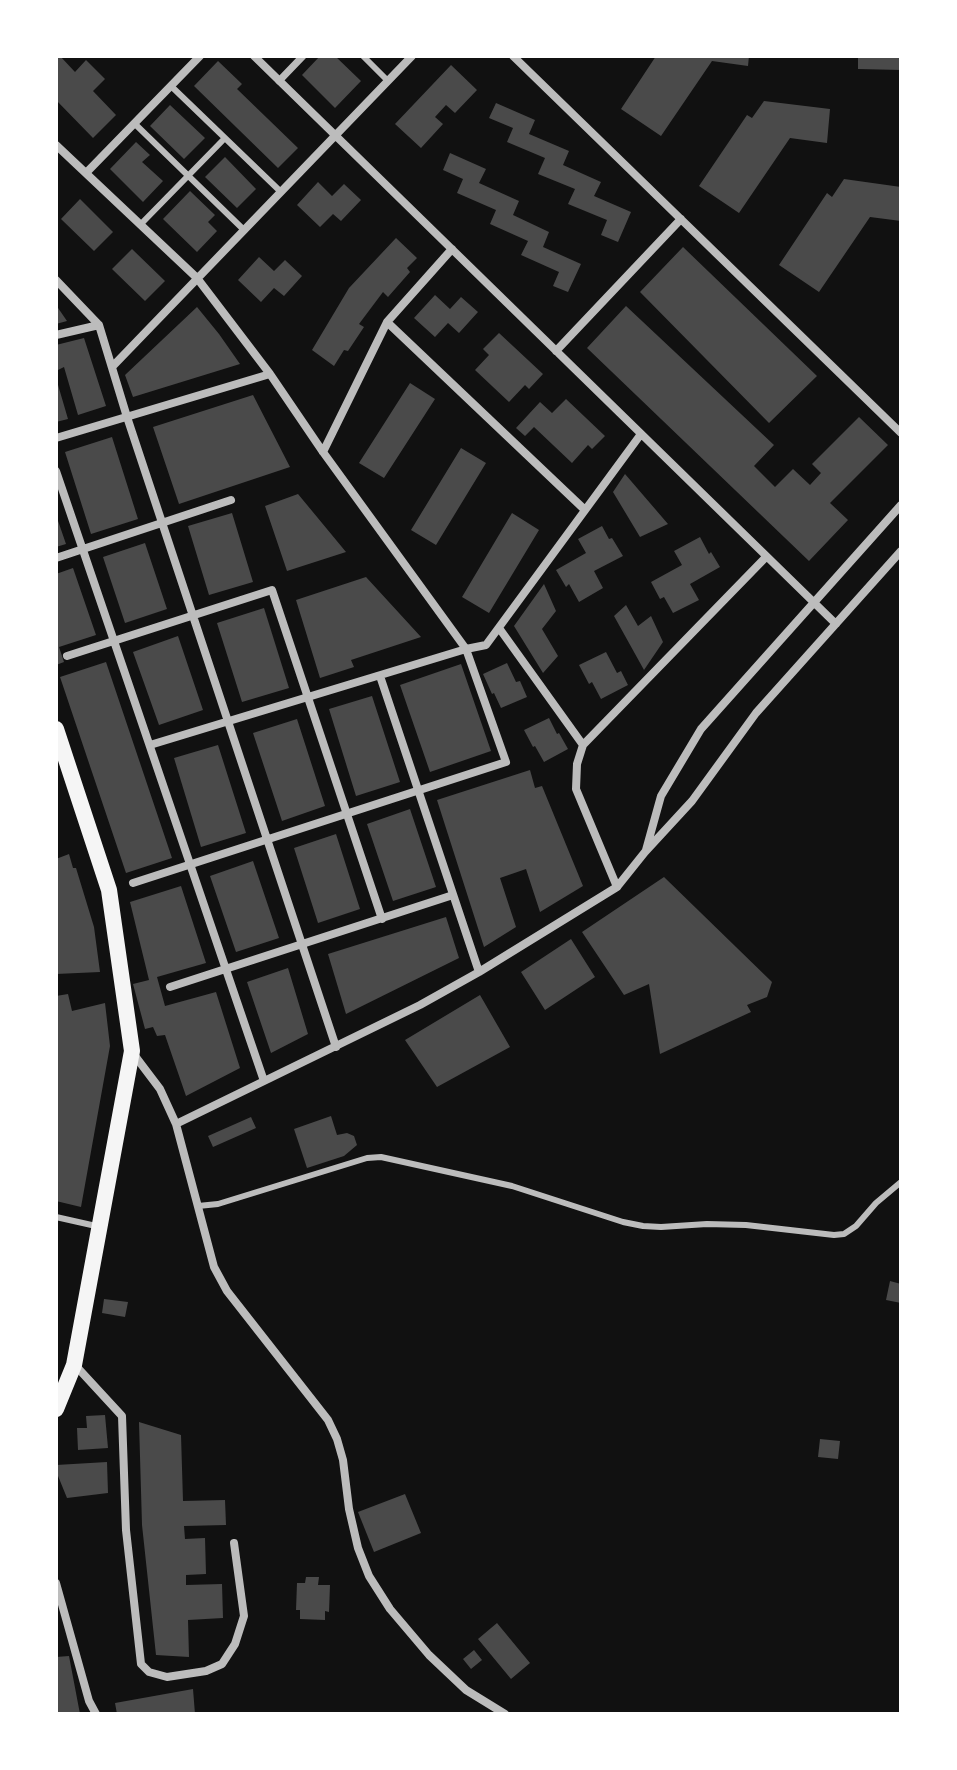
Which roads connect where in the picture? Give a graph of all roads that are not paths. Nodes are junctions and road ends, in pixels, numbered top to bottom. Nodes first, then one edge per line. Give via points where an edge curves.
1 (200, 56) edge
2 (254, 56) edge
3 (303, 56) edge
4 (363, 56) edge
5 (412, 56) edge
6 (513, 56) edge
7 (279, 81) junction
8 (388, 81) junction
9 (171, 86) junction
10 (134, 123) junction
11 (335, 135) junction
12 (225, 138) junction
13 (56, 145) edge
14 (86, 173) junction
15 (188, 176) junction
16 (281, 192) junction
17 (681, 219) junction
18 (140, 225) junction
19 (244, 230) junction
20 (452, 249) junction
21 (197, 278) junction
22 (57, 281) edge
23 (387, 322) junction
24 (99, 325) junction
25 (56, 335) edge
26 (556, 351) junction
27 (112, 367) junction
28 (270, 374) junction
29 (127, 417) junction
30 (901, 433) edge
31 (641, 434) junction
32 (56, 438) edge
33 (323, 452) junction
34 (56, 471) edge
35 (231, 500) dead end
36 (901, 505) edge
37 (585, 510) junction
38 (162, 523) junction
39 (83, 549) junction
40 (901, 551) edge
41 (766, 557) junction
42 (56, 558) edge
43 (813, 603) junction
44 (193, 615) junction
45 (836, 624) junction
46 (499, 628) junction
47 (114, 641) junction
48 (466, 649) junction
49 (67, 656) dead end
50 (380, 676) junction
51 (308, 697) junction
52 (228, 722) junction
53 (56, 729) edge
54 (150, 745) junction
55 (583, 745) junction
56 (418, 790) junction
57 (346, 813) junction
58 (267, 839) junction
59 (645, 852) junction
60 (190, 864) junction
61 (133, 883) dead end
62 (617, 887) junction
63 (453, 895) junction
64 (382, 919) junction
65 (302, 944) junction
66 (226, 969) junction
67 (479, 972) junction
68 (170, 987) dead end
69 (336, 1047) junction
70 (132, 1051) junction
71 (264, 1081) junction
72 (176, 1124) junction
73 (901, 1182) edge
74 (198, 1206) junction
75 (56, 1217) edge
76 (100, 1227) junction
77 (74, 1365) junction
78 (56, 1409) edge
79 (234, 1543) dead end
80 (56, 1583) edge
81 (96, 1714) edge
82 (505, 1714) edge

1 - 9 street
2 - 7 street
3 - 7 street
4 - 8 lane
5 - 8 street
6 - 17 street
7 - 11 street
8 - 11 street
9 - 10 street
9 - 12 lane
10 - 14 street
10 - 15 lane
11 - 16 street
11 - 20 street
12 - 15 lane
12 - 16 lane
13 - 14 street
14 - 18 street
15 - 18 lane
15 - 19 lane
16 - 19 street
17 - 26 street
17 - 30 street
18 - 21 street
19 - 21 street
20 - 23 street
20 - 26 street
21 - 27 street
21 - 28 street
22 - 24 street
23 - 33 street
23 - 37 street
24 - 25 street
24 - 27 street
26 - 31 street
27 - 29 street
28 - 29 street
28 - 33 street
29 - 32 street
29 - 38 street
31 - 37 street
31 - 41 street
33 - 48 street
34 - 39 street
35 - 38 street
36 - 43 street
37 - 46 street
38 - 39 street
38 - 44 street
39 - 42 street
39 - 47 street
40 - 45 street
41 - 43 street
41 - 55 street
43 - 45 street
43 - 59 street via 701,729 661,796
44 - 47 street
44 - 51 street via 272,590
44 - 52 street
45 - 59 street via 756,713 692,801
46 - 48 street via 486,645
46 - 55 street
47 - 49 street
47 - 54 street
48 - 50 street
48 - 56 street via 506,762
50 - 51 street
50 - 56 street
51 - 52 street
51 - 57 street
52 - 54 street
52 - 58 street
53 - 70 main road via 109,890
54 - 60 street
55 - 62 street via 576,789
56 - 57 street
56 - 63 street
57 - 58 street
57 - 64 street
58 - 60 street
58 - 65 street
59 - 62 street
60 - 61 street
60 - 66 street
62 - 67 street
63 - 64 street
63 - 67 street
64 - 65 street
65 - 66 street
65 - 69 street
66 - 68 street
66 - 71 street
67 - 69 street
69 - 71 street
70 - 72 street via 160,1089
70 - 76 main road
71 - 72 street
72 - 74 street
73 - 74 lane via 856,1226 834,1235 746,1225 643,1226 512,1186 381,1157
74 - 82 street via 214,1267 227,1291 333,1429 369,1576 429,1655 466,1690
75 - 76 lane
76 - 77 main road
77 - 78 main road
77 - 79 street via 122,1416 126,1530 141,1664 149,1672 167,1677 222,1664 244,1616
80 - 81 street

